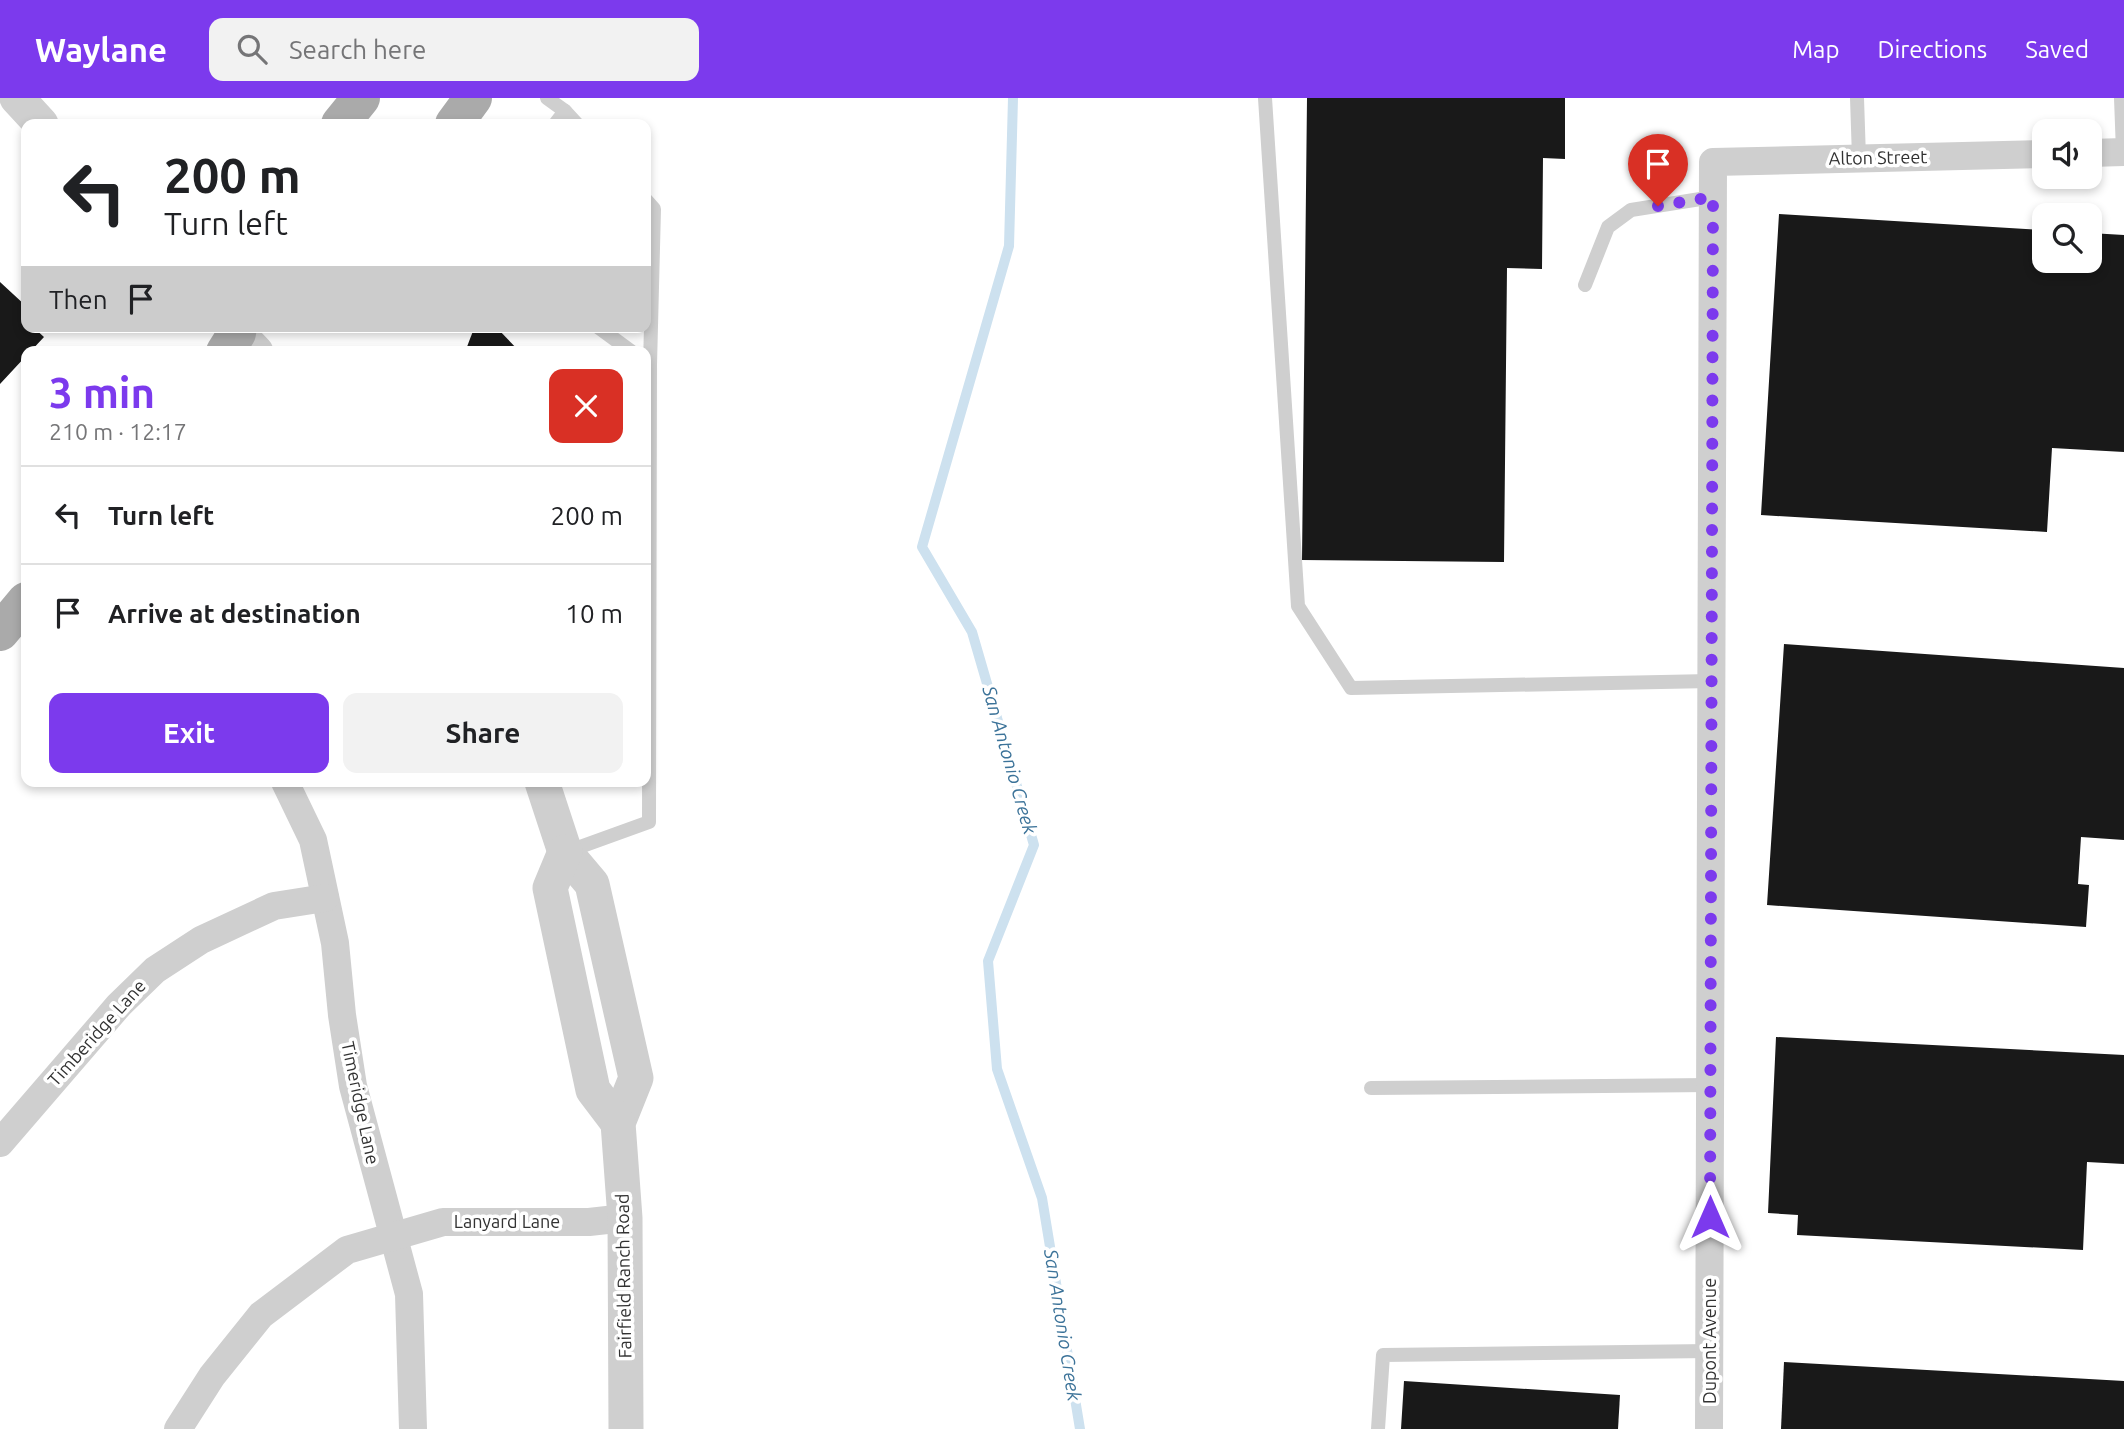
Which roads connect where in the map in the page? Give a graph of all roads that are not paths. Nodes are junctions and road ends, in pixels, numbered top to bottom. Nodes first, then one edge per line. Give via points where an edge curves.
1 (17, 98) edge
2 (361, 98) edge
3 (473, 98) edge
4 (547, 98) edge
5 (1265, 98) edge
6 (1857, 98) edge
7 (2121, 98) edge
8 (565, 111) junction
9 (36, 119) edge
10 (344, 119) edge
11 (458, 119) edge
12 (559, 119) edge
13 (572, 119) edge
14 (2124, 152) edge
15 (2102, 153) edge
16 (2032, 154) edge
17 (1859, 158) junction
18 (1713, 162) joint
19 (1713, 197) junction
20 (651, 206) edge
21 (1585, 285) dead end
22 (651, 286) edge
23 (606, 333) edge
24 (624, 346) edge
25 (21, 607) edge
26 (0, 632) edge
27 (1711, 681) junction
28 (287, 787) edge
29 (544, 787) edge
30 (649, 787) edge
31 (565, 852) junction
32 (326, 898) junction
33 (1710, 1085) junction
34 (1371, 1088) dead end
35 (0, 1143) edge
36 (625, 1218) junction
37 (393, 1237) junction
38 (1710, 1351) junction
39 (178, 1429) edge
40 (413, 1429) edge
41 (626, 1429) edge
42 (1378, 1429) edge
43 (1710, 1429) edge

1 - 9 street
2 - 10 main road
3 - 11 main road
4 - 8 lane
5 - 27 lane via 1298,606 1351,688
6 - 17 lane
7 - 14 lane
8 - 12 lane
8 - 13 lane
14 - 15 street
16 - 17 street, Alton Street
17 - 18 street, Alton Street
18 - 19 street, Dupont Avenue
19 - 21 lane via 1631,210 1608,227
19 - 27 street, Dupont Avenue
20 - 22 lane
23 - 24 lane
25 - 26 main road
27 - 33 street, Dupont Avenue
28 - 32 street, Timeridge Lane via 313,840
29 - 31 street, Fairfield Ranch Road
30 - 31 lane via 649,822
31 - 36 street, Fairfield Ranch Road via 592,884 636,1079 618,1123
32 - 35 street, Timberidge Lane via 274,906 201,940 155,970
32 - 37 street, Timeridge Lane via 353,1086
33 - 34 lane
33 - 38 street, Dupont Avenue
36 - 37 street, Lanyard Lane via 443,1222
36 - 41 street, Fairfield Ranch Road
37 - 39 street, Lanyard Lane via 347,1250 261,1315 212,1376
37 - 40 street, Timeridge Lane via 409,1294
38 - 42 lane via 1383,1355
38 - 43 street, Dupont Avenue

